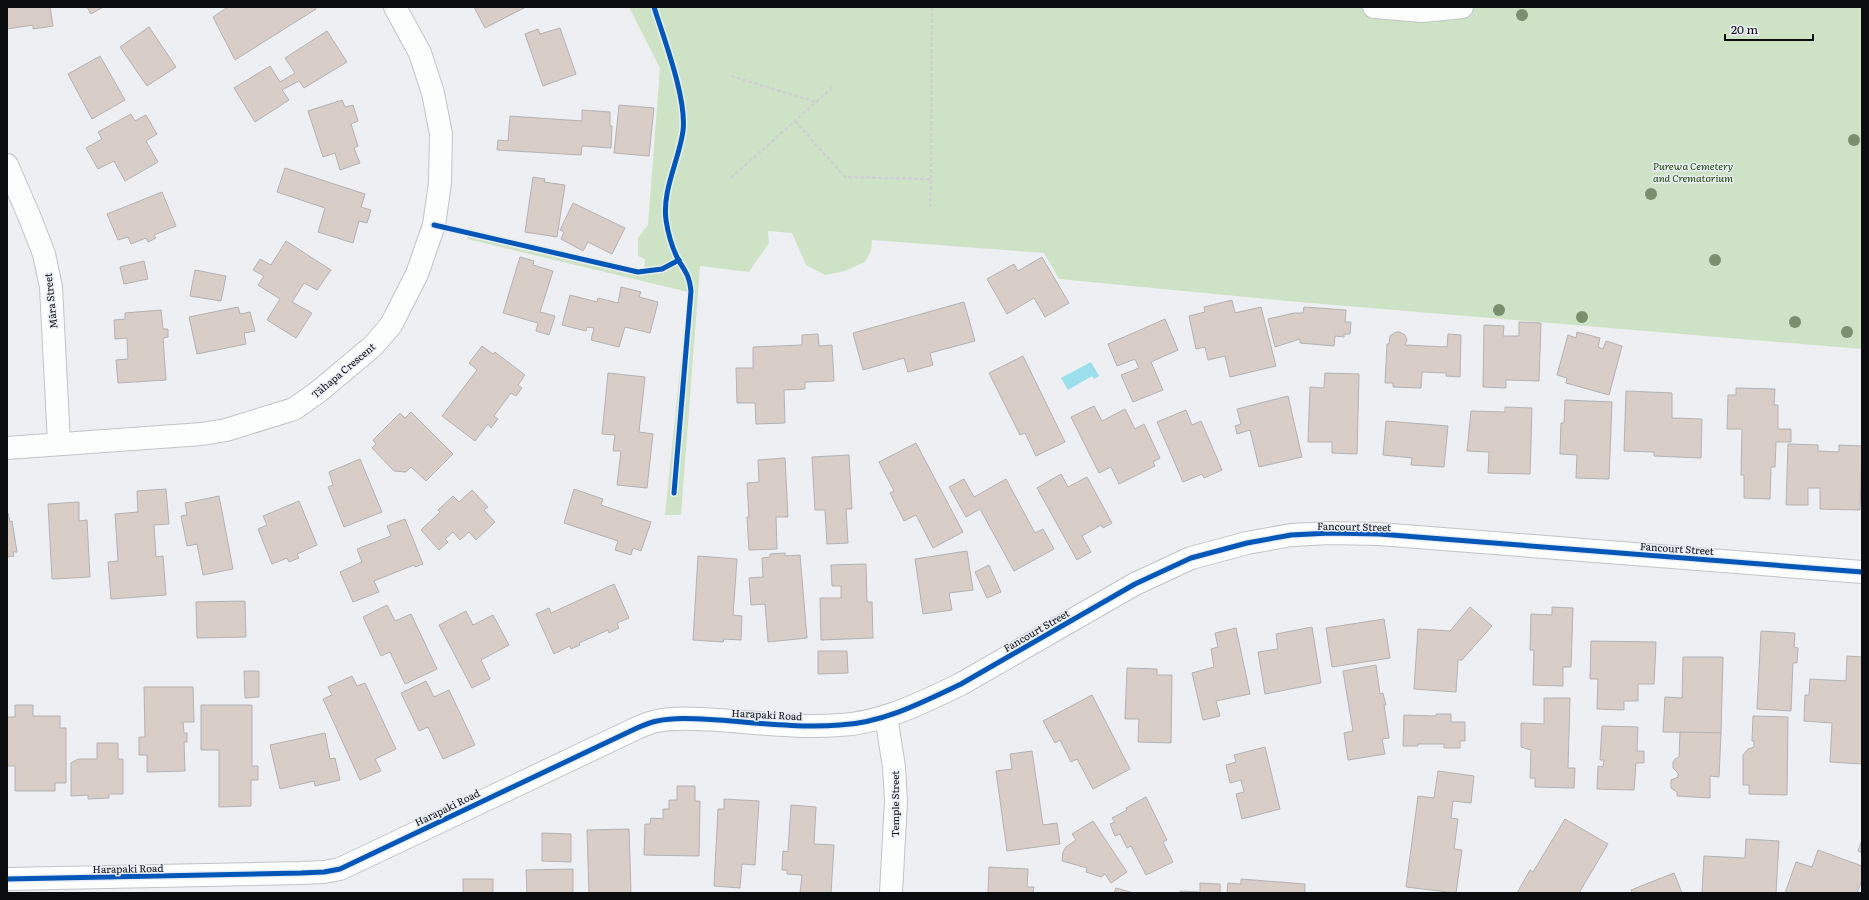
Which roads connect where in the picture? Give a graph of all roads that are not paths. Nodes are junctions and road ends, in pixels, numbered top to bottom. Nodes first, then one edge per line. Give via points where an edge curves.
1 (395, 7) edge
2 (1374, 7) edge
3 (1462, 7) edge
4 (7, 165) edge
5 (59, 443) junction
6 (7, 448) edge
7 (1862, 572) edge
8 (886, 716) junction
9 (7, 879) edge
10 (891, 893) edge

1 - 5 street, Tāhapa Crescent via 420,53 427,74 441,134 441,159 434,225 417,274 391,325 373,346 318,392 294,408 226,430 202,434
2 - 3 street via 1423,12
4 - 5 street, Māra Street via 44,254 51,287
5 - 6 street, Tāhapa Crescent
7 - 8 street, Fancourt Street via 1379,534 1291,535 1247,542 1191,558 1135,584 961,684
8 - 9 street, Harapaki Road via 861,723 840,725 681,718 657,721 486,798 355,863 324,872
8 - 10 street, Temple Street via 896,801

